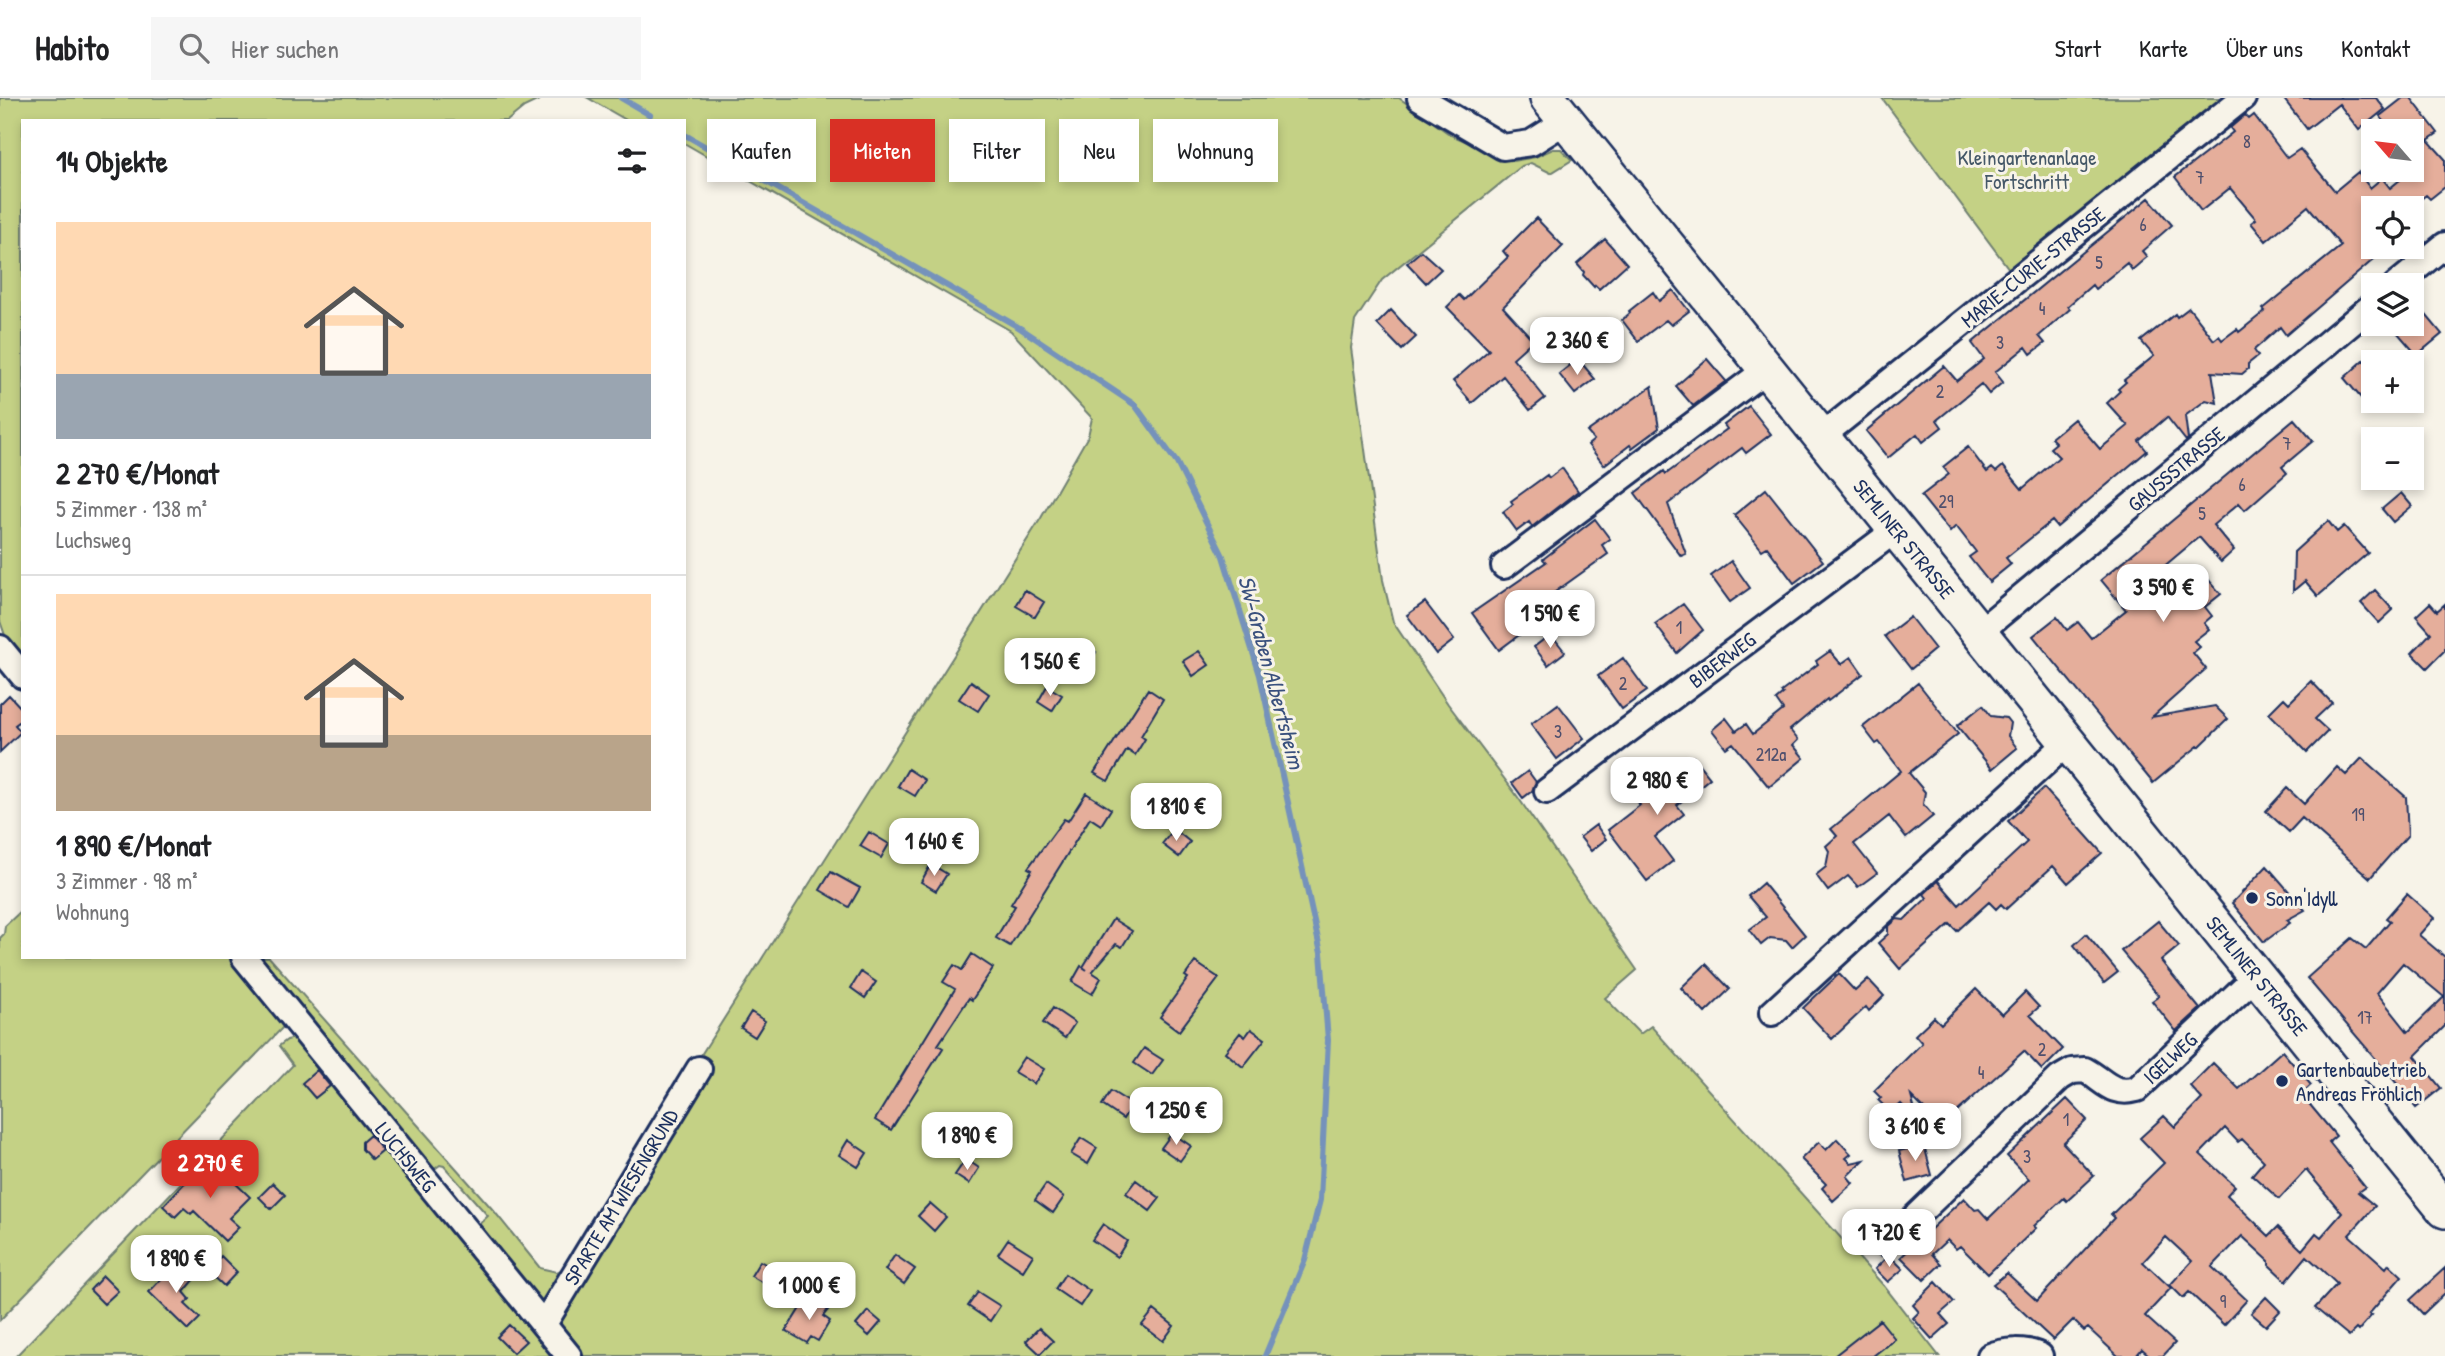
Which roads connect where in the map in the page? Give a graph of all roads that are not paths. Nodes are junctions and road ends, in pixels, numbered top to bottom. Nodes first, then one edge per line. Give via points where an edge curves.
1 (1420, 98) edge
2 (2243, 98) edge
3 (1557, 110) edge
4 (2445, 245) edge
5 (2411, 273) edge
6 (2361, 315) edge
7 (1768, 369) junction
8 (1822, 436) junction
9 (1897, 528) junction
10 (1504, 566) dead end
11 (1977, 629) junction
12 (0, 648) edge
13 (21, 674) edge
14 (2068, 742) junction
15 (1547, 791) dead end
16 (246, 959) edge
17 (2256, 976) junction
18 (1772, 1013) dead end
19 (699, 1069) dead end
20 (2445, 1210) edge
21 (1884, 1242) dead end
22 (544, 1324) junction
23 (569, 1356) edge
24 (1990, 1356) edge
25 (2040, 1356) edge

1 - 3 street via 1503,147 1531,143
2 - 8 street, MARIE-CURIE-STRASSE
3 - 7 street, SEMLINER STRASSE
4 - 5 street
6 - 11 street, GAUSSSTRASSE via 1990,623
7 - 8 street, SEMLINER STRASSE
7 - 10 street
8 - 9 street, SEMLINER STRASSE
9 - 11 street, SEMLINER STRASSE
9 - 15 street, BIBERWEG
11 - 14 street, SEMLINER STRASSE
12 - 13 street
14 - 17 street, SEMLINER STRASSE
14 - 18 street
16 - 22 street, LUCHSWEG
17 - 20 street, SEMLINER STRASSE
17 - 21 street, IGELWEG via 2137,1089 2107,1087 2085,1070 2060,1077
19 - 22 street, SPARTE AM WIESENGRUND
22 - 23 street, LUCHSWEG
24 - 25 street via 1998,1352

